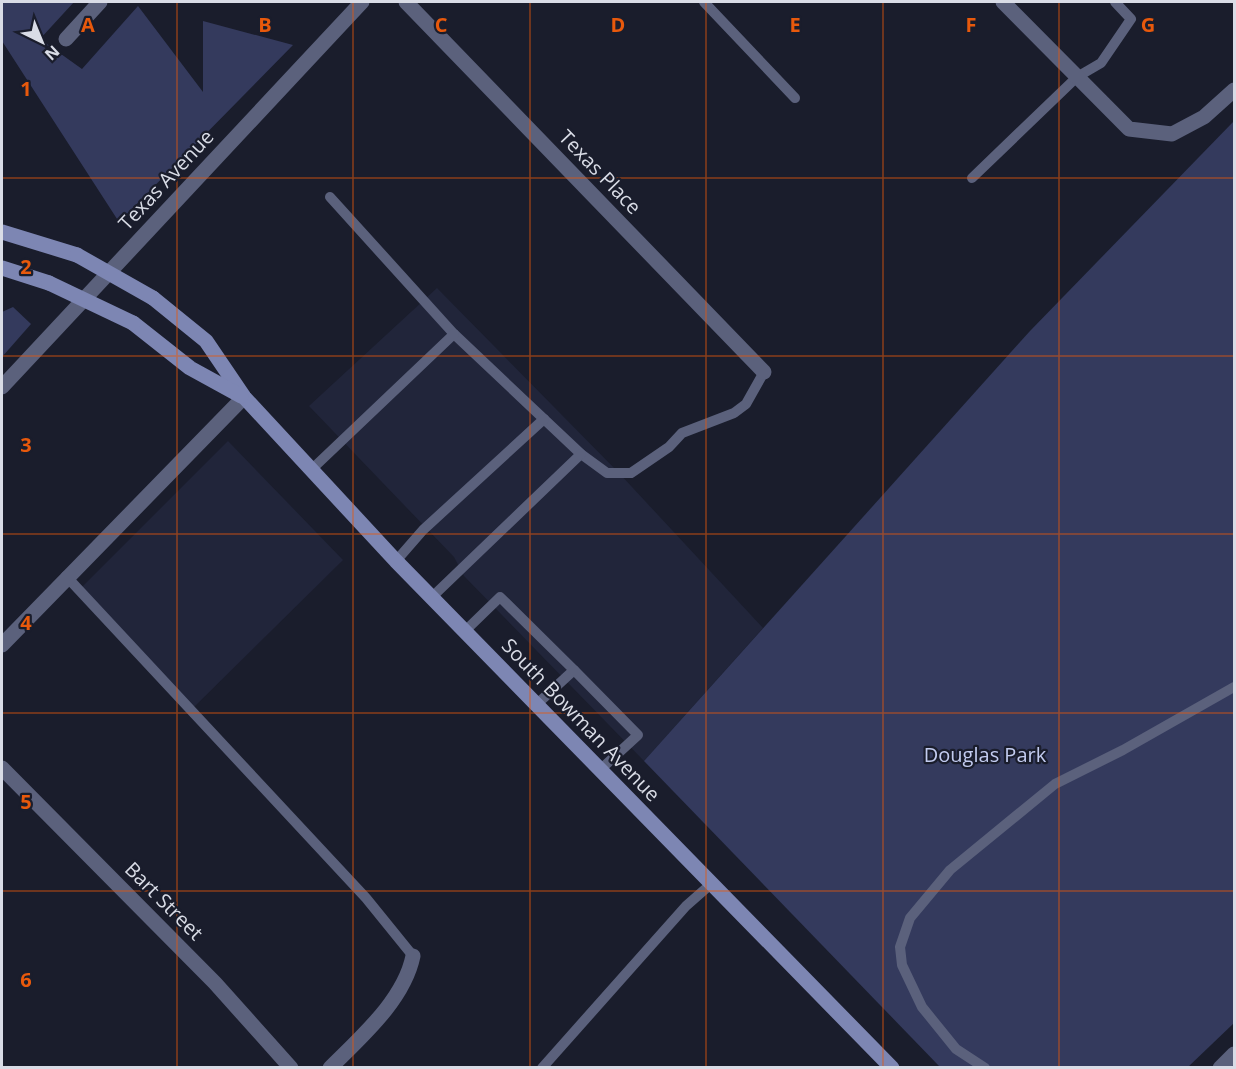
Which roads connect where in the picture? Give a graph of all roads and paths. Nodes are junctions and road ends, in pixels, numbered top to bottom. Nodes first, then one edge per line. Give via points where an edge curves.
1 (100, 2) edge
2 (362, 2) edge
3 (406, 2) edge
4 (704, 2) edge
5 (1003, 2) edge
6 (1115, 2) edge
7 (66, 39) dead end
8 (1077, 77) junction
9 (1234, 90) edge
10 (795, 98) dead end
11 (972, 178) dead end
12 (330, 197) dead end
13 (2, 232) edge
14 (2, 268) edge
15 (454, 334) junction
16 (764, 372) joint
17 (2, 387) edge
18 (244, 397) junction
19 (544, 419) junction
20 (580, 454) junction
21 (311, 470) junction
22 (396, 561) junction
23 (66, 576) junction
24 (432, 597) junction
25 (465, 631) junction
26 (2, 645) edge
27 (574, 670) junction
28 (1234, 687) edge
29 (537, 704) junction
30 (2, 768) edge
31 (601, 769) junction
32 (711, 884) junction
33 (413, 956) joint
34 (1234, 1054) edge
35 (291, 1068) edge
36 (330, 1068) edge
37 (542, 1068) edge
38 (892, 1068) edge
39 (985, 1068) edge
40 (1220, 1068) edge

1 - 7 street
2 - 17 street, Texas Avenue
3 - 16 street, Texas Place
4 - 10 lane
5 - 8 street
6 - 8 lane via 1131,19 1101,63
8 - 9 street via 1130,129 1172,134 1204,117
8 - 11 lane
12 - 15 lane
13 - 18 main road, South Bowman Avenue, bridge via 77,255 153,298 206,341
14 - 18 main road, South Bowman Avenue, bridge via 49,283 133,323 190,368
15 - 19 lane
15 - 21 lane
16 - 20 lane via 746,404 734,413 682,433 631,473 607,473
18 - 21 main road, South Bowman Avenue
18 - 23 street
19 - 20 lane
19 - 22 lane via 423,530
20 - 24 lane
21 - 22 main road, South Bowman Avenue
22 - 24 main road, South Bowman Avenue
23 - 26 street
23 - 33 lane via 366,898
24 - 25 main road, South Bowman Avenue
25 - 27 lane via 500,597
25 - 29 main road, South Bowman Avenue
27 - 29 lane
27 - 31 lane via 638,735
28 - 39 lane via 1055,784 950,870 910,918 900,947 902,965 921,1006 956,1048
29 - 31 main road, South Bowman Avenue
30 - 35 street, Bart Street via 215,983
31 - 32 main road, South Bowman Avenue
32 - 37 lane via 686,906
32 - 38 main road, South Bowman Avenue
33 - 36 street via 401,986 379,1017
34 - 40 street

